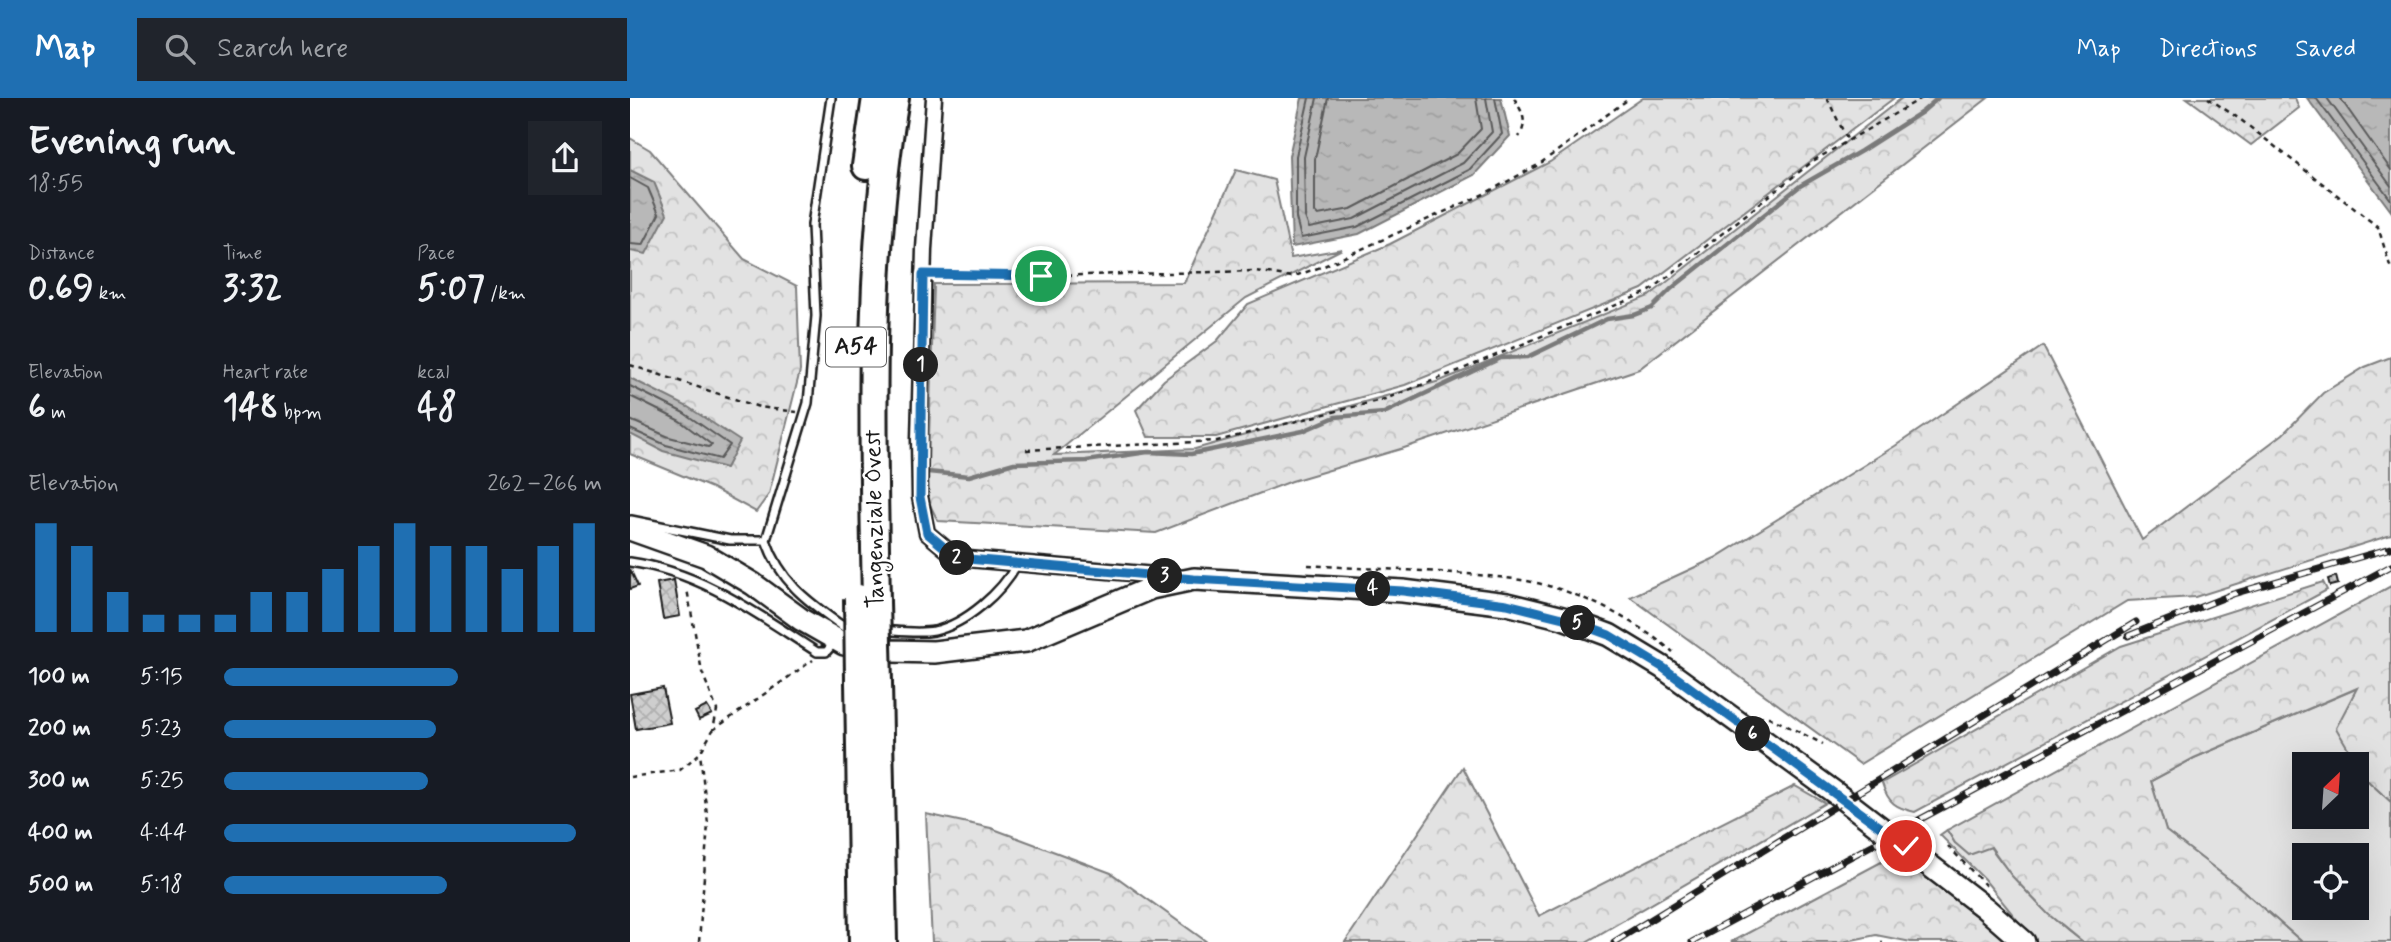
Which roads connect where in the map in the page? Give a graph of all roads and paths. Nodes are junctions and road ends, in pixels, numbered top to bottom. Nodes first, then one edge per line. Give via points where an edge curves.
1 (831, 98) edge
2 (876, 98) edge
3 (895, 98) edge
4 (934, 98) edge
5 (1514, 98) edge
6 (1630, 98) edge
7 (1827, 98) edge
8 (1922, 98) edge
9 (2208, 98) edge
10 (1518, 137) dead end
11 (1848, 140) junction
12 (2391, 269) edge
13 (923, 274) junction
14 (630, 365) edge
15 (803, 413) junction
16 (1026, 450) dead end
17 (630, 520) edge
18 (630, 529) edge
19 (766, 540) junction
20 (630, 562) edge
21 (1017, 564) junction
22 (1115, 570) junction
23 (685, 575) junction
24 (1194, 579) junction
25 (1130, 598) junction
26 (867, 600) junction
27 (910, 632) junction
28 (836, 639) junction
29 (891, 651) junction
30 (817, 652) junction
31 (868, 682) junction
32 (1724, 712) junction
33 (713, 730) junction
34 (1823, 744) dead end
35 (700, 753) junction
36 (630, 777) edge
37 (699, 942) edge
38 (863, 942) edge
39 (883, 942) edge
40 (2024, 942) edge

1 - 15 lane via 812,225 816,316 808,403
2 - 26 highway, Tangenziale Ovest / A54 via 858,271
3 - 26 highway, Tangenziale Ovest / A54 via 875,276
4 - 13 street
5 - 10 path via 1525,126
6 - 13 path via 1538,165 1484,194 1292,276 1256,271
7 - 11 path
8 - 11 path
9 - 12 path via 2378,227
11 - 16 path via 1764,198 1650,291 1398,394 1216,441
13 - 21 street via 919,450 920,497 927,533 957,558
14 - 15 path via 760,407
15 - 19 lane
17 - 19 lane via 730,540
18 - 28 street via 706,556
19 - 27 lane via 797,594 845,628
20 - 23 lane
21 - 22 street
21 - 27 lane via 1007,583 969,614 936,631
22 - 24 street
22 - 25 street via 1129,583
23 - 30 lane
23 - 33 path via 702,672 717,710
24 - 25 street
24 - 32 street via 1403,591 1507,604 1563,618 1609,635
25 - 29 street via 1026,641 934,652
26 - 31 highway, Tangenziale Ovest / A54, bridge
27 - 29 lane
28 - 29 street
28 - 30 lane via 826,652
30 - 33 path via 811,662
31 - 38 highway, Tangenziale Ovest / A54
31 - 39 highway, Tangenziale Ovest / A54
32 - 34 path via 1769,717
32 - 40 street via 1906,846
33 - 35 path
35 - 36 path via 680,770
35 - 37 path via 708,824

